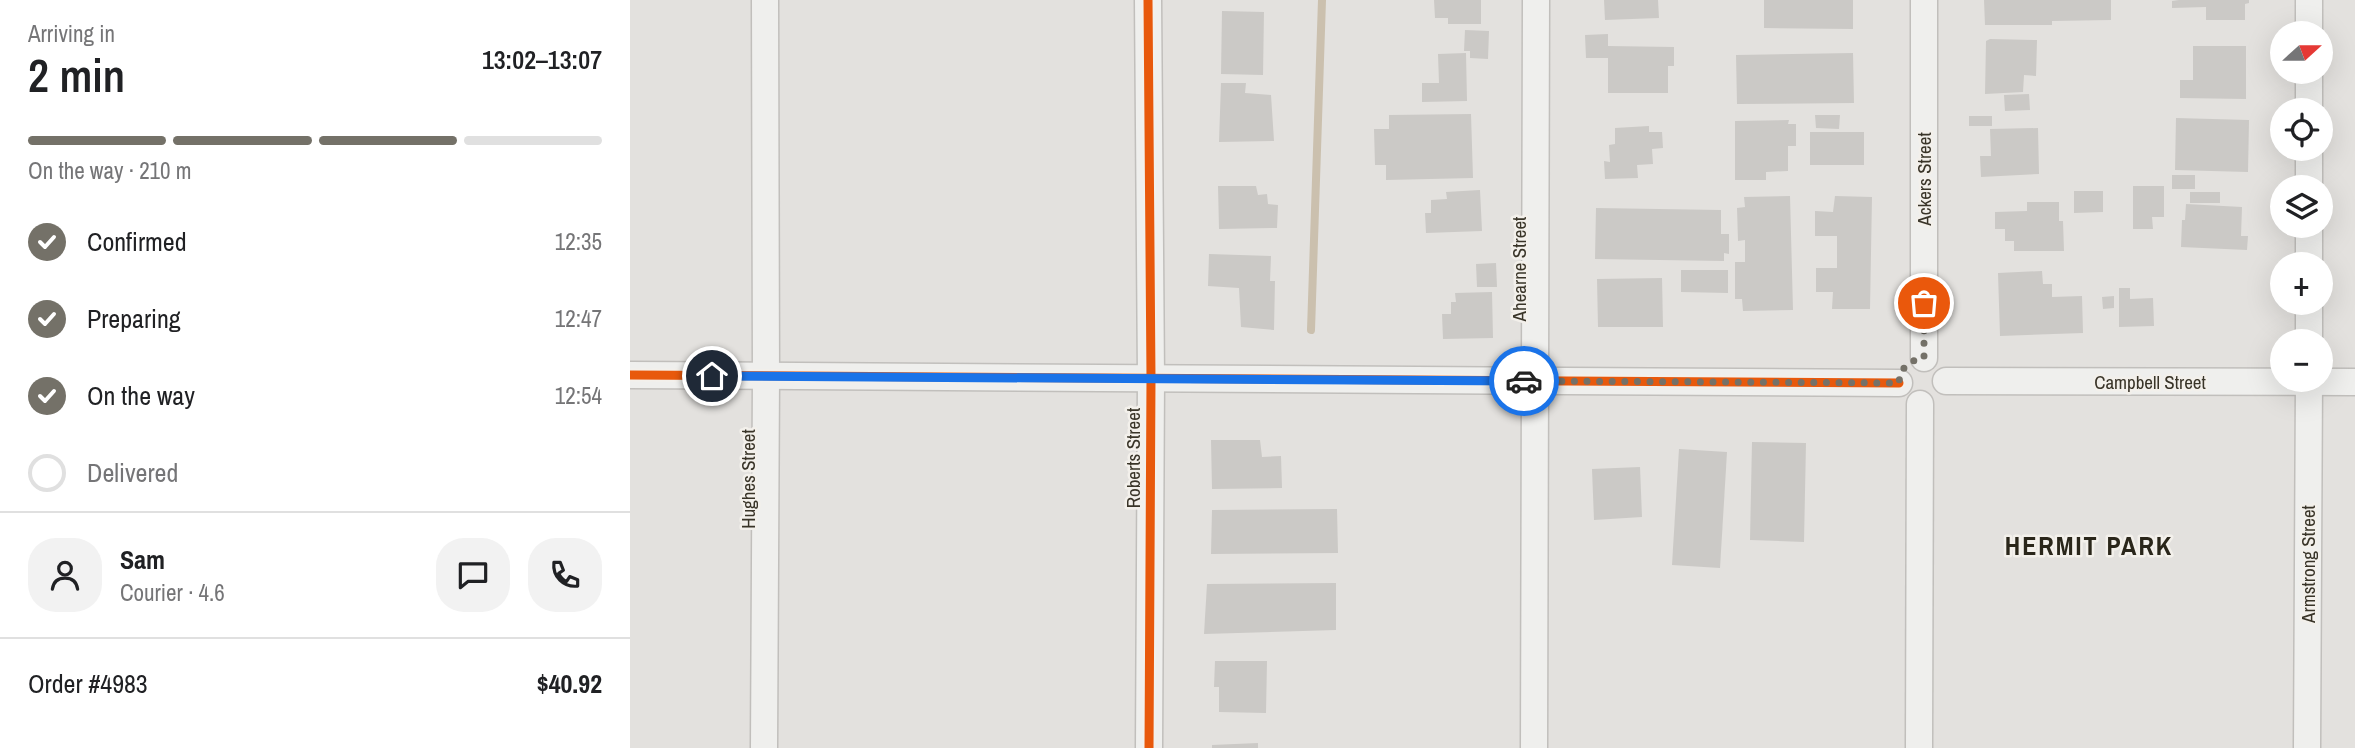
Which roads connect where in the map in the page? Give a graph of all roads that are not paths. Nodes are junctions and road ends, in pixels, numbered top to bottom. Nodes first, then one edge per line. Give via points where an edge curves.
1 (765, 0) edge
2 (1148, 0) edge
3 (1536, 0) edge
4 (1924, 0) edge
5 (2309, 0) edge
6 (2309, 21) edge
7 (1924, 358) junction
8 (630, 375) edge
9 (766, 376) junction
10 (1151, 378) junction
11 (1536, 381) junction
12 (1946, 381) junction
13 (2270, 381) edge
14 (2333, 382) edge
15 (2355, 382) edge
16 (1899, 383) junction
17 (2309, 392) edge
18 (1920, 404) junction
19 (764, 748) edge
20 (1149, 748) edge
21 (1534, 748) edge
22 (1919, 748) edge
23 (2307, 748) edge

1 - 9 street, Hughes Street
2 - 10 street, Roberts Street
3 - 11 street, Ahearne Street
4 - 7 street, Ackers Street
5 - 6 street
7 - 12 street via 1939,365
7 - 16 street via 1903,368
8 - 9 street
9 - 10 street
9 - 19 street, Hughes Street
10 - 11 street
10 - 20 street, Roberts Street
11 - 16 street
11 - 21 street, Ahearne Street
12 - 13 street, Campbell Street
12 - 18 street via 1941,396
14 - 15 street, Campbell Street
16 - 18 street via 1906,397
17 - 23 street, Armstrong Street
18 - 22 street

